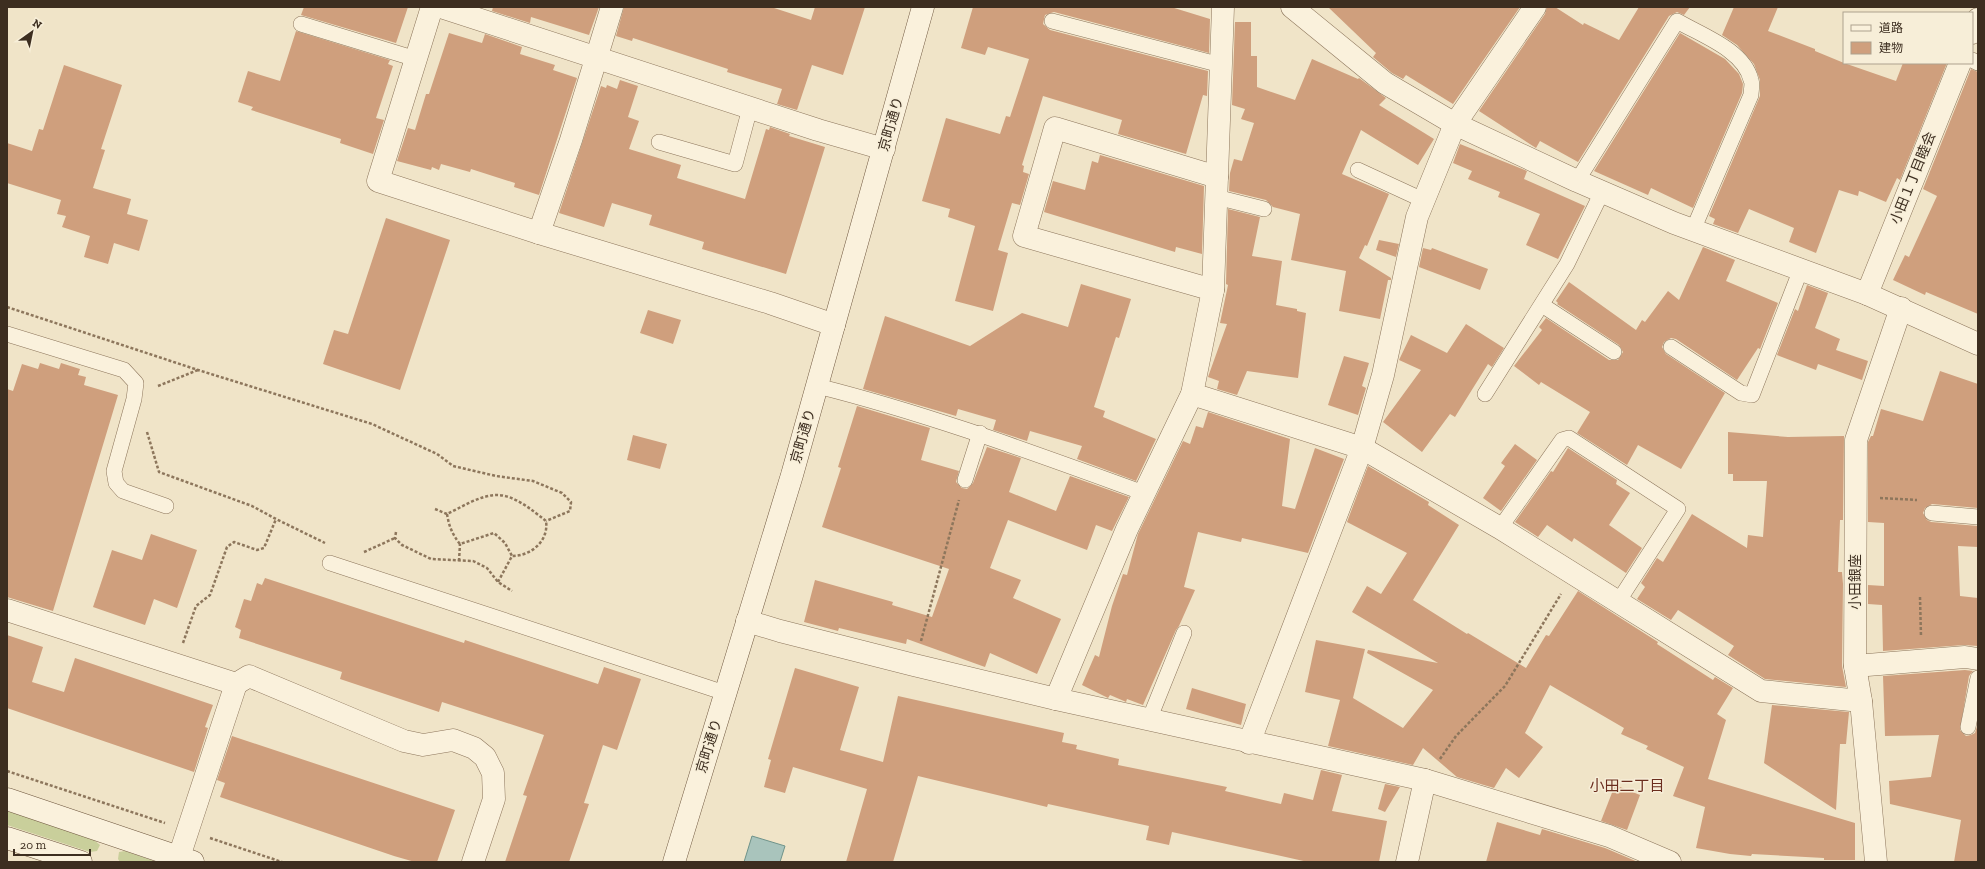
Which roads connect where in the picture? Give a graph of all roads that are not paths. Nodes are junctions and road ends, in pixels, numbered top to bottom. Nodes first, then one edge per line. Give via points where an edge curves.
1 (432, 7) edge
2 (441, 7) edge
3 (612, 7) edge
4 (923, 7) edge
5 (1222, 7) edge
6 (1292, 7) edge
7 (1535, 7) edge
8 (1978, 19) edge
9 (1052, 20) dead end
10 (301, 24) dead end
11 (1973, 31) edge
12 (597, 58) junction
13 (416, 59) junction
14 (1960, 64) edge
15 (1221, 65) junction
16 (750, 108) junction
17 (1455, 124) junction
18 (659, 142) dead end
19 (884, 149) junction
20 (1358, 170) dead end
21 (1577, 181) junction
22 (1217, 187) junction
23 (1602, 192) junction
24 (1423, 200) junction
25 (1264, 209) dead end
26 (1693, 230) junction
27 (539, 233) junction
28 (1801, 269) junction
29 (1213, 290) junction
30 (1868, 294) junction
31 (1542, 305) junction
32 (1900, 308) junction
33 (834, 325) junction
34 (7, 334) edge
35 (1978, 344) edge
36 (1671, 347) dead end
37 (1614, 352) dead end
38 (817, 386) junction
39 (1192, 394) junction
40 (1485, 394) dead end
41 (980, 433) junction
42 (1362, 448) junction
43 (965, 480) road end
44 (1144, 493) junction
45 (166, 506) dead end
46 (1932, 513) road end
47 (1978, 517) edge
48 (1500, 528) junction
49 (330, 563) dead end
50 (1618, 602) junction
51 (7, 610) edge
52 (747, 621) junction
53 (1184, 633) dead end
54 (1978, 659) edge
55 (1855, 666) junction
56 (1978, 678) edge
57 (236, 684) junction
58 (725, 693) junction
59 (1056, 699) junction
60 (1861, 701) junction
61 (1149, 720) junction
62 (1968, 727) dead end
63 (1249, 743) junction
64 (1425, 780) junction
65 (7, 799) edge
66 (7, 838) edge
67 (186, 860) edge
68 (81, 862) edge
69 (473, 862) edge
70 (674, 862) edge
71 (1408, 862) edge
72 (1670, 862) edge
73 (1876, 862) edge

1 - 13 street
2 - 12 street
3 - 12 street
4 - 19 street, 京町通り
5 - 15 street
6 - 17 street via 1385,82
7 - 17 street
8 - 11 street
9 - 15 lane
10 - 13 lane
12 - 16 street
12 - 27 street
13 - 27 street via 378,181
14 - 30 street, 小田１丁目睦会
15 - 22 street
16 - 18 lane via 735,164
16 - 19 street
17 - 21 street
17 - 24 street
19 - 33 street, 京町通り
20 - 24 lane
21 - 23 street
21 - 26 lane via 1677,21 1734,53 1746,66 1752,81 1751,95
22 - 25 lane
22 - 29 street
22 - 29 street via 1055,128 1024,236
23 - 26 street
23 - 31 lane via 1567,264
24 - 42 street via 1417,217 1383,375
26 - 28 street
27 - 33 street
28 - 30 street
28 - 36 lane via 1752,395 1741,393
29 - 39 street
30 - 32 street
31 - 37 lane
31 - 40 lane
32 - 35 street
32 - 55 street, 小田銀座 via 1856,440
33 - 38 street, 京町通り
34 - 45 lane via 124,370 136,383 114,471 116,483 123,491
38 - 41 lane
38 - 52 street, 京町通り
39 - 42 street
39 - 44 street
41 - 43 lane
41 - 44 lane
42 - 48 street
42 - 63 street
44 - 59 street
46 - 47 lane
48 - 50 street
48 - 50 lane via 1562,440 1569,438 1678,508
49 - 58 lane
50 - 60 street via 1761,691
51 - 57 street
52 - 58 street, 京町通り
52 - 59 street via 914,666
53 - 61 lane
54 - 55 street via 1965,657
55 - 60 street, 小田銀座
56 - 62 lane
57 - 67 street via 188,831
57 - 69 street via 249,676 404,741 423,745 453,740 474,748 484,757 494,773 494,799
58 - 70 street, 京町通り
59 - 61 street
60 - 73 street, 小田銀座
61 - 63 street
63 - 64 street
64 - 71 street
64 - 72 street via 1609,836
65 - 67 street
66 - 68 street

